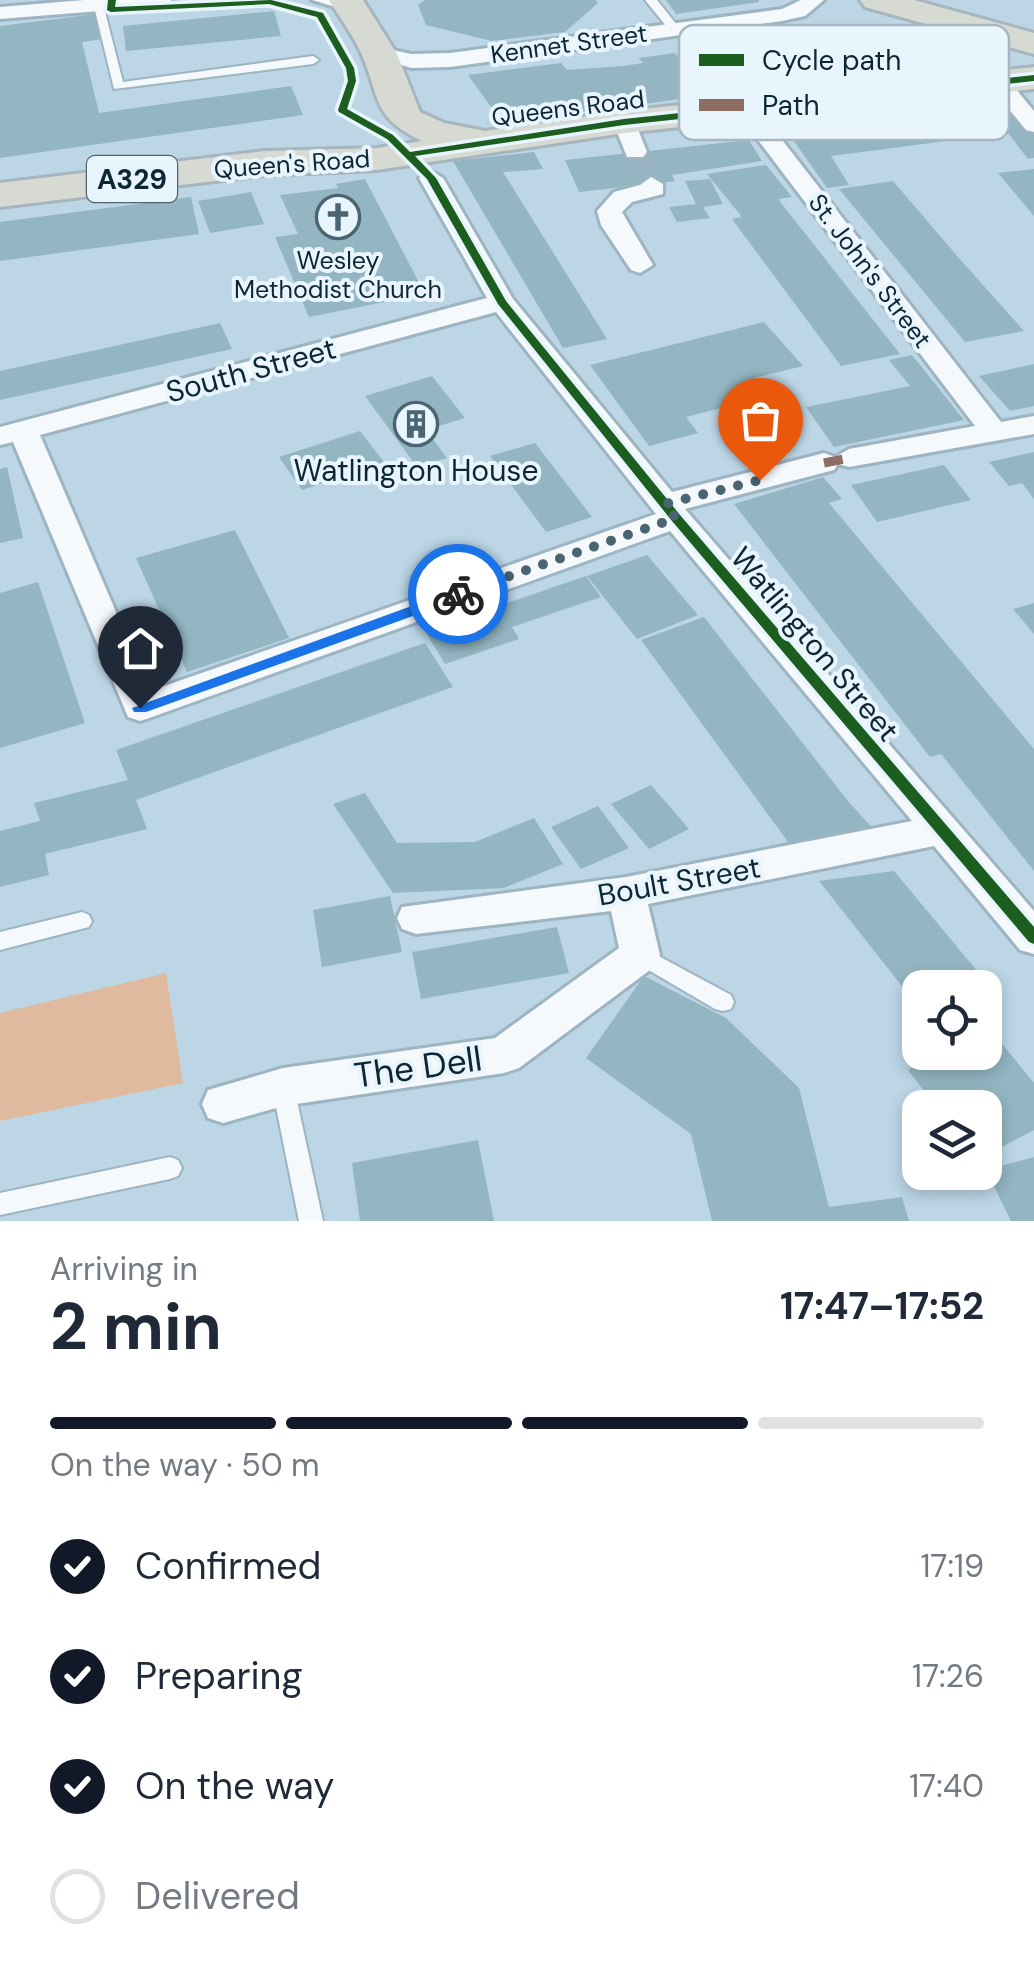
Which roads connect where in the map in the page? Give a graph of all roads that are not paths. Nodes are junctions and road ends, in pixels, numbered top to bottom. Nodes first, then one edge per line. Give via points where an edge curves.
1 (162, 0) edge
2 (651, 0) edge
3 (814, 0) edge
4 (339, 2) edge
5 (97, 4) junction
6 (887, 4) edge
7 (0, 13) edge
8 (710, 25) edge
9 (964, 25) edge
10 (676, 30) junction
11 (679, 30) edge
12 (1009, 37) edge
13 (1034, 44) edge
14 (379, 54) junction
15 (313, 60) dead end
16 (1034, 78) edge
17 (1009, 80) edge
18 (390, 92) junction
19 (1009, 95) edge
20 (1034, 125) edge
21 (679, 126) edge
22 (488, 140) junction
23 (770, 140) edge
24 (265, 163) junction
25 (418, 166) junction
26 (652, 184) dead end
27 (0, 195) edge
28 (640, 265) dead end
29 (502, 302) junction
30 (1034, 425) edge
31 (994, 432) junction
32 (12, 434) edge
33 (670, 511) junction
34 (940, 830) junction
35 (626, 893) junction
36 (416, 918) dead end
37 (82, 921) dead end
38 (1034, 938) edge
39 (0, 942) edge
40 (640, 955) junction
41 (723, 1002) dead end
42 (283, 1087) junction
43 (223, 1104) dead end
44 (170, 1168) dead end
45 (0, 1204) edge
46 (311, 1221) edge

1 - 5 street
2 - 10 lane
3 - 8 street, Kennet Street via 798,12
4 - 14 main road, A329
5 - 7 street
5 - 15 lane via 118,86
6 - 9 main road
10 - 11 street, Kennet Street
10 - 14 street, Kennet Street via 450,60
12 - 13 main road
14 - 18 main road, A329
16 - 17 main road, Queens Road / A329
18 - 22 main road, A329 via 415,125
18 - 24 main road, A329 via 362,120
19 - 20 street
21 - 22 main road, Queens Road / A329 via 630,138
22 - 25 main road, Queens Road / A329
23 - 31 street, St. John's Street
24 - 25 main road, Queen's Road / A329
24 - 27 main road, Queen's Road / A329
25 - 29 street, Watlington Street
26 - 28 street via 654,189 623,196 609,211
29 - 32 street, South Street
29 - 33 street, Watlington Street
30 - 31 street
31 - 33 street via 837,461
32 - 33 street via 140,708
33 - 34 street, Watlington Street
34 - 35 street, Boult Street
34 - 38 street, Watlington Street
35 - 36 street, Boult Street
35 - 40 street
37 - 39 lane
40 - 41 lane
40 - 42 street, The Dell via 504,1055
42 - 43 street, The Dell
42 - 46 lane
44 - 45 lane

